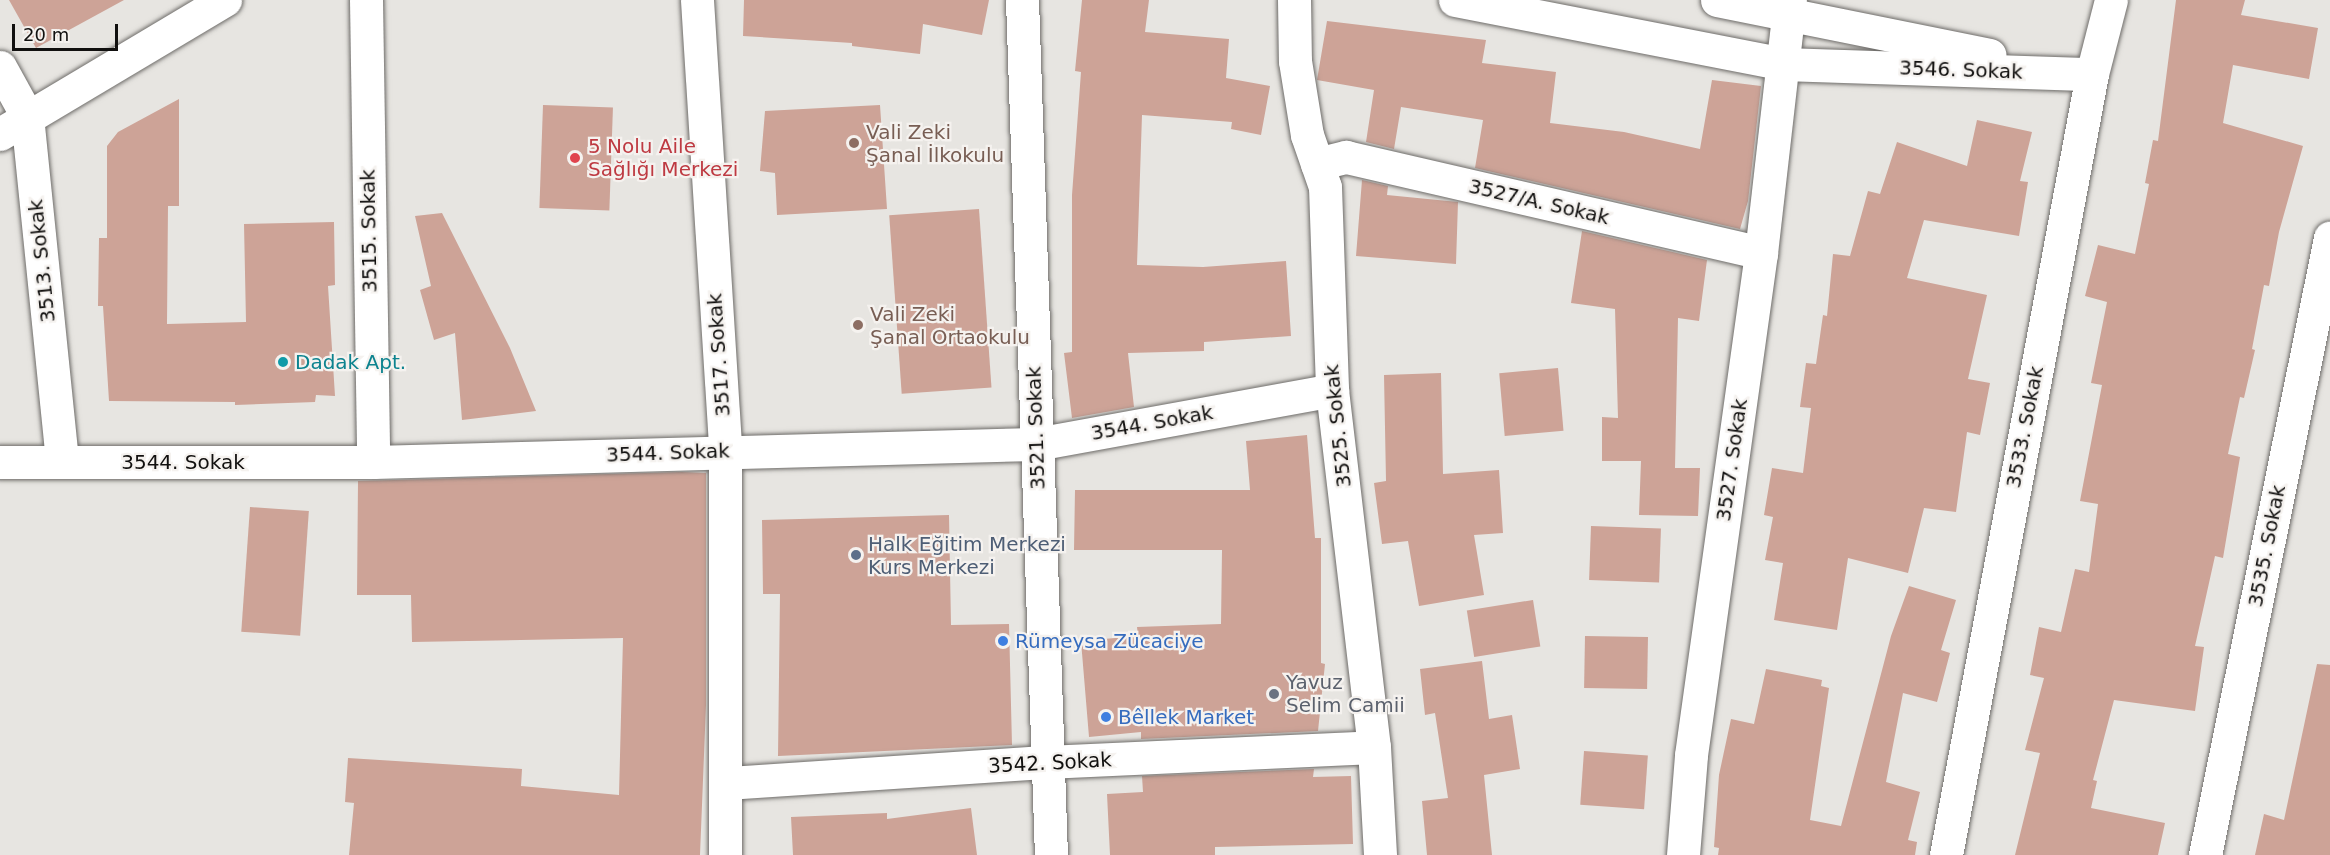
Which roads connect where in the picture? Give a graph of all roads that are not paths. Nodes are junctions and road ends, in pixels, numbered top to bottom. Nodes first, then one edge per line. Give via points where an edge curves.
1 (225, 0) edge
2 (366, 0) edge
3 (697, 0) edge
4 (1022, 0) edge
5 (1294, 0) edge
6 (1455, 0) edge
7 (1716, 0) edge
8 (2111, 0) edge
9 (1789, 8) edge
10 (1783, 64) junction
11 (0, 67) edge
12 (2092, 74) junction
13 (27, 116) junction
14 (0, 134) edge
15 (1317, 164) junction
16 (2330, 238) edge
17 (1761, 253) junction
18 (1332, 390) junction
19 (1036, 444) junction
20 (725, 451) junction
21 (62, 461) junction
22 (0, 462) edge
23 (373, 462) junction
24 (1374, 747) junction
25 (1046, 762) junction
26 (727, 783) junction
27 (725, 855) edge
28 (1051, 855) edge
29 (1380, 855) edge
30 (1683, 855) edge
31 (1946, 855) edge
32 (2205, 855) edge

1 - 13 street
2 - 23 street, 3515. Sokak
3 - 20 street, 3517. Sokak
4 - 19 street, 3521. Sokak
5 - 15 street, 3525. Sokak via 1295,61 1307,135
6 - 10 street, 3546. Sokak
7 - 9 street, 3546. Sokak
8 - 12 street, 3533. Sokak
9 - 10 street, 3527. Sokak
9 - 12 street, 3546. Sokak
10 - 12 street, 3546. Sokak
10 - 17 street, 3527. Sokak
11 - 13 street, 3513. Sokak
12 - 31 street, 3533. Sokak
13 - 14 street
13 - 21 street, 3513. Sokak
15 - 17 street, 3527/A. Sokak via 1346,157
15 - 18 street, 3525. Sokak via 1325,187
16 - 32 street, 3535. Sokak
17 - 30 street, 3527. Sokak via 1691,755
18 - 19 street, 3544. Sokak
18 - 24 street, 3525. Sokak
19 - 20 street, 3544. Sokak
19 - 25 street, 3521. Sokak
20 - 23 street, 3544. Sokak
20 - 26 street, 3517. Sokak
21 - 22 street, 3544. Sokak
21 - 23 street, 3544. Sokak
24 - 25 street, 3542. Sokak
24 - 29 street, 3525. Sokak
25 - 26 street, 3542. Sokak
25 - 28 street, 3521. Sokak
26 - 27 street, 3517. Sokak

